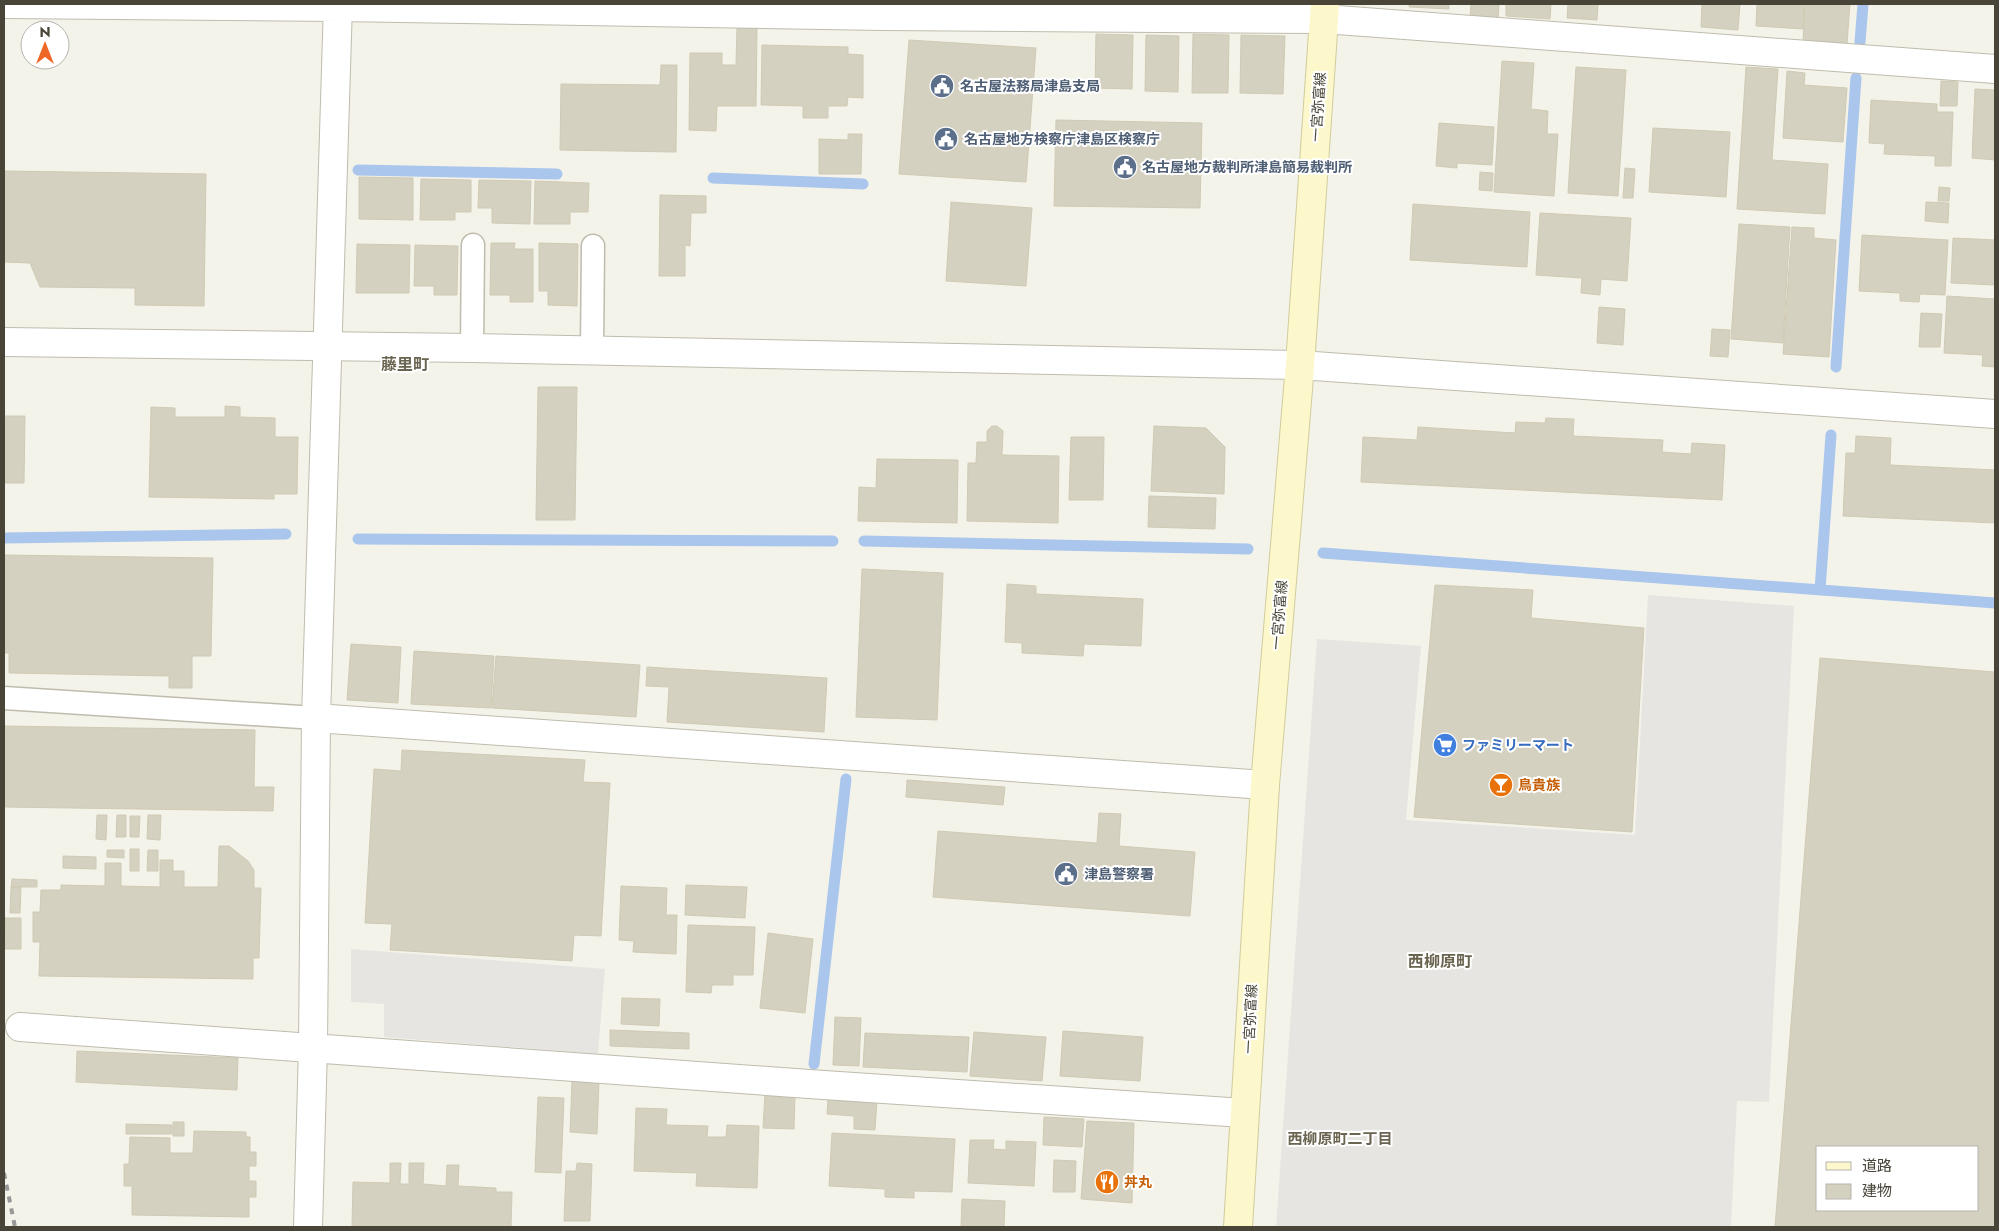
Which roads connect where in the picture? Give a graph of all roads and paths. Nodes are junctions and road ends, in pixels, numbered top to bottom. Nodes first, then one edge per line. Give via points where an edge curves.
1 (4, 4) edge
2 (338, 5) edge
3 (1324, 12) edge
4 (1995, 69) edge
5 (473, 245) dead end
6 (593, 246) dead end
7 (4, 342) edge
8 (327, 346) junction
9 (472, 348) junction
10 (592, 351) junction
11 (1300, 365) junction
12 (1995, 414) edge
13 (4, 698) edge
14 (316, 718) junction
15 (1265, 785) junction
16 (20, 1027) dead end
17 (313, 1047) junction
18 (1244, 1113) junction
19 (308, 1227) edge
20 (1238, 1227) edge

1 - 2 street
2 - 3 street via 883,16
2 - 8 street
3 - 4 street
3 - 11 main road, 一宮弥富線
5 - 9 lane
6 - 10 lane
7 - 8 street
8 - 9 street
8 - 14 street
9 - 10 street
10 - 11 street
11 - 12 street
11 - 15 main road, 一宮弥富線
13 - 14 lane
14 - 15 street
14 - 17 street
15 - 18 main road, 一宮弥富線
16 - 17 street
17 - 18 street
17 - 19 street
18 - 20 main road, 一宮弥富線

